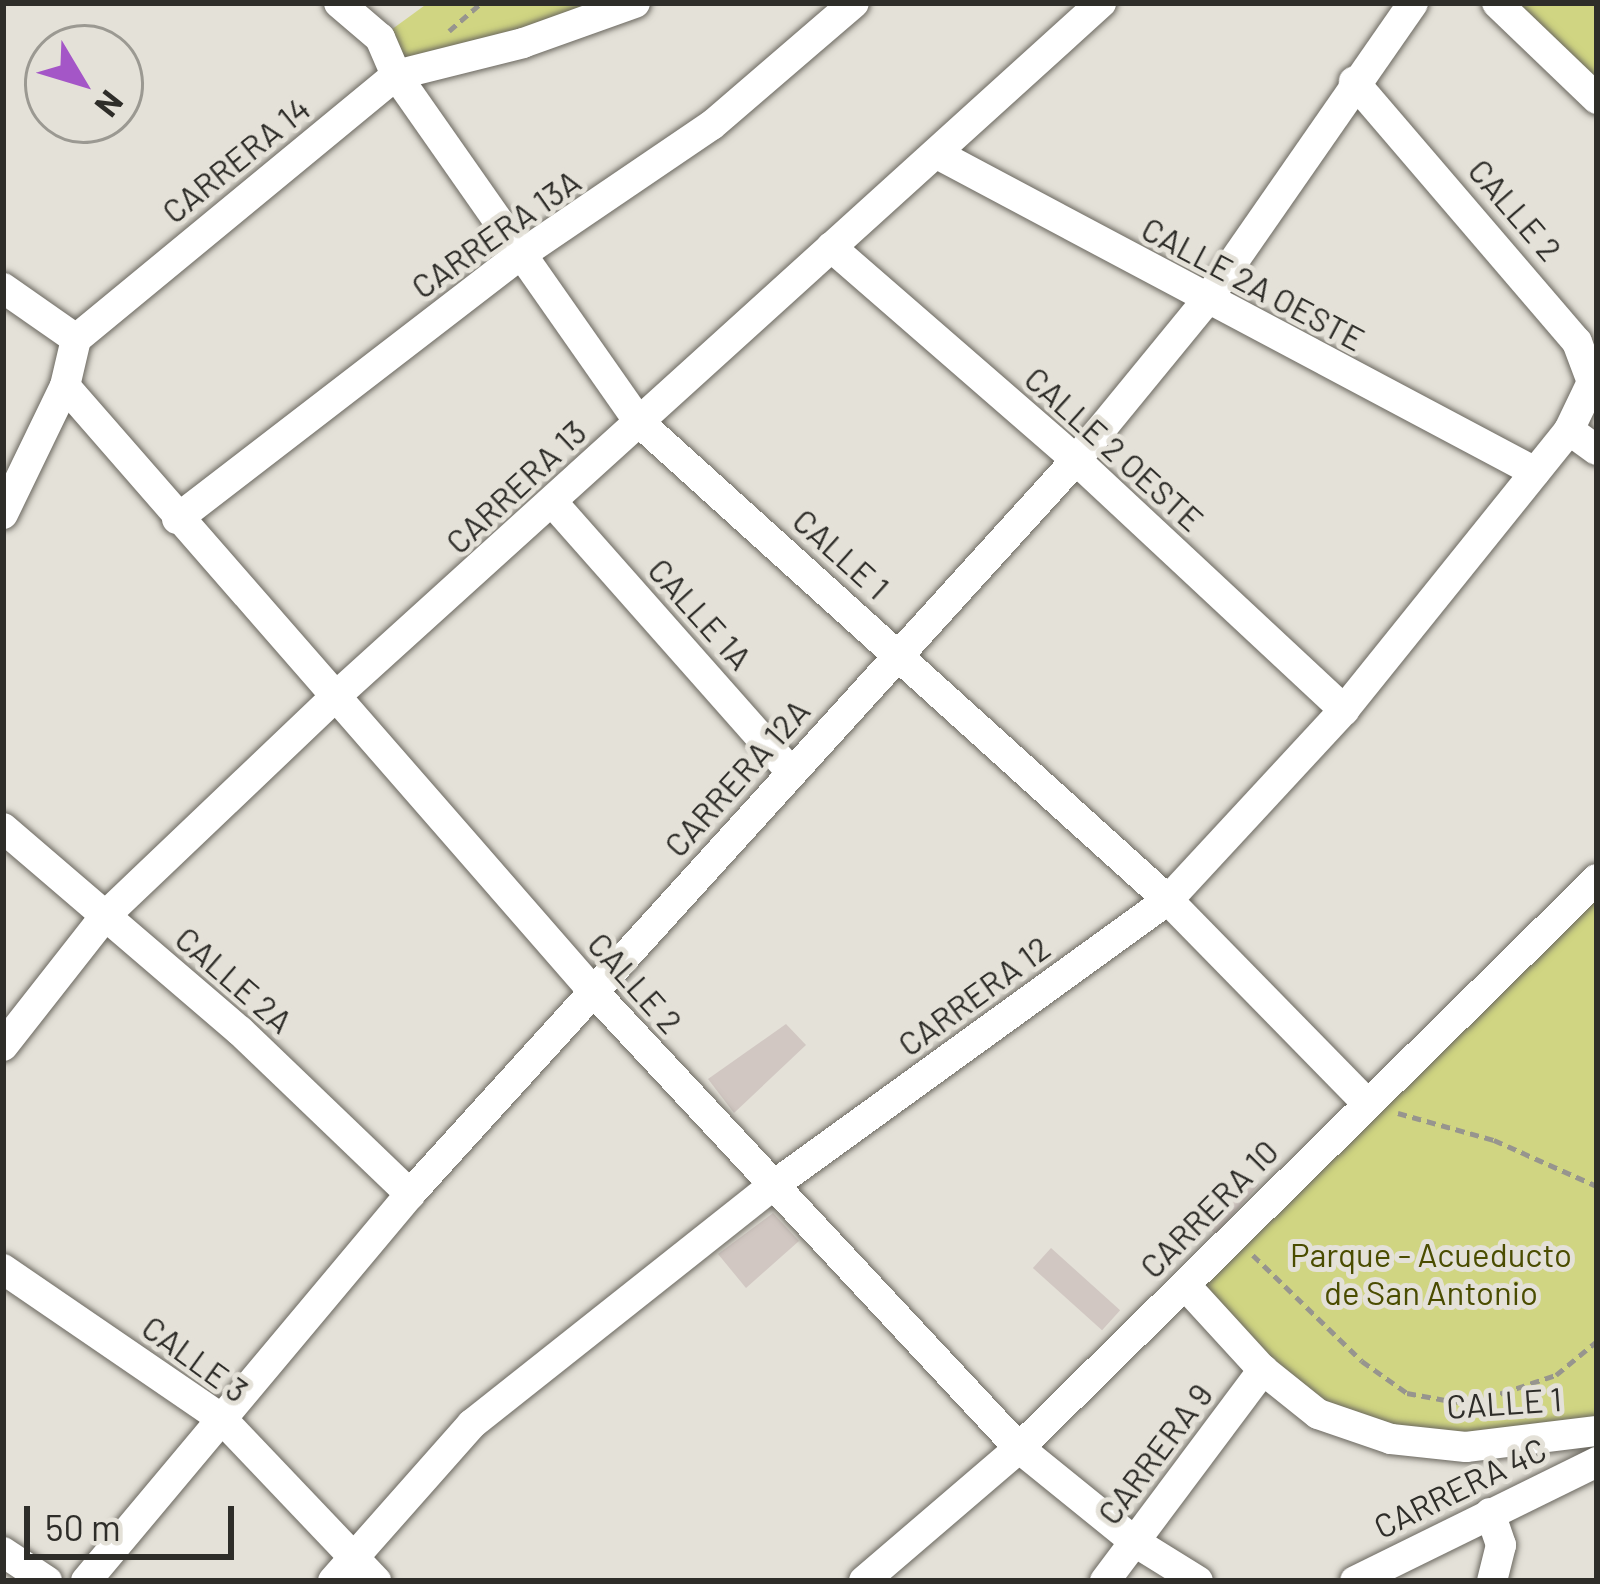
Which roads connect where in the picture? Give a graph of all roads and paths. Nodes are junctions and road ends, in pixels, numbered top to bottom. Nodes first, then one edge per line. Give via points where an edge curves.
1 (339, 3) edge
2 (376, 3) edge
3 (635, 3) edge
4 (854, 3) edge
5 (1101, 3) edge
6 (1413, 3) edge
7 (1497, 3) edge
8 (380, 38) junction
9 (396, 76) junction
10 (1354, 82) junction
11 (1597, 99) edge
12 (941, 156) junction
13 (831, 248) junction
14 (519, 256) junction
15 (3, 288) edge
16 (1206, 302) junction
17 (76, 339) junction
18 (65, 386) junction
19 (1588, 399) joint
20 (639, 422) junction
21 (1569, 430) junction
22 (1597, 450) edge
23 (1076, 460) junction
24 (1534, 472) junction
25 (554, 504) junction
26 (3, 514) edge
27 (177, 519) junction
28 (898, 653) junction
29 (335, 697) junction
30 (1344, 710) junction
31 (791, 772) junction
32 (3, 828) edge
33 (1597, 879) edge
34 (1168, 900) junction
35 (105, 916) junction
36 (593, 991) junction
37 (3, 1046) edge
38 (1365, 1101) junction
39 (773, 1185) junction
40 (1597, 1186) edge
41 (410, 1194) junction
42 (1235, 1238) junction
43 (3, 1269) edge
44 (1185, 1285) junction
45 (1597, 1341) edge
46 (1263, 1370) junction
47 (220, 1418) junction
48 (1597, 1431) edge
49 (1019, 1448) junction
50 (1597, 1462) edge
51 (1490, 1513) junction
52 (1135, 1542) junction
53 (3, 1552) edge
54 (342, 1569) edge
55 (47, 1581) edge
56 (86, 1581) edge
57 (376, 1581) edge
58 (864, 1581) edge
59 (1106, 1581) edge
60 (1198, 1581) edge
61 (1355, 1581) edge
62 (1492, 1581) edge

1 - 8 street, CALLE 1
2 - 8 street
3 - 9 street, CARRERA 14 via 523,44
4 - 14 street, CARRERA 13A via 712,125
5 - 12 street, CARRERA 13
6 - 10 street, CARRERA 12A
7 - 11 street
8 - 9 street, CALLE 1
9 - 14 street, CALLE 1
9 - 17 street, CARRERA 14
10 - 16 street, CARRERA 12A
10 - 19 street, CALLE 2 via 1552,308 1589,362
12 - 13 street, CARRERA 13
12 - 16 street, CALLE 2A OESTE
13 - 20 street, CARRERA 13
13 - 23 street, CALLE 2 OESTE
14 - 20 street, CALLE 1
14 - 27 street, CARRERA 13A
15 - 17 street
16 - 23 street, CARRERA 12A
16 - 24 street, CALLE 2A OESTE
17 - 18 street
18 - 26 street
18 - 27 street, CALLE 2
19 - 21 street, CARRERA 12
20 - 25 street, CARRERA 13
20 - 28 street, CALLE 1
21 - 22 street
21 - 24 street, CARRERA 12
23 - 28 street, CARRERA 12A
23 - 30 street, CALLE 2 OESTE
24 - 30 street, CARRERA 12
25 - 29 street, CARRERA 13
25 - 31 street, CALLE 1A
27 - 29 street, CALLE 2
28 - 31 street, CARRERA 12A
28 - 34 street, CALLE 1
29 - 35 street, CARRERA 13
29 - 36 street, CALLE 2
30 - 34 street, CARRERA 12
31 - 36 street, CARRERA 12A
32 - 35 street, CALLE 2A
33 - 38 street, CARRERA 10
34 - 38 street, CALLE 1
34 - 39 street, CARRERA 12
35 - 37 street, CARRERA 13
35 - 41 street, CALLE 2A
36 - 39 street, CALLE 2
36 - 41 street, CARRERA 12A
38 - 40 path via 1494,1140
38 - 42 street, CARRERA 10
39 - 49 street, CALLE 2
39 - 54 street, CARRERA 12 via 472,1424
41 - 47 street, CARRERA 12A
42 - 44 street, CARRERA 10
42 - 45 path via 1362,1361 1407,1393 1456,1402 1502,1393 1556,1375
43 - 47 street, CALLE 3
44 - 46 street, CALLE 1
44 - 49 street, CARRERA 10
46 - 48 street, CALLE 1 via 1318,1414 1391,1439 1466,1447
46 - 52 street, CARRERA 9
47 - 54 street, CALLE 3
47 - 56 street, CARRERA 12A
49 - 52 street, CALLE 2
49 - 58 street, CARRERA 10
50 - 51 street, CARRERA 4C
51 - 61 street, CARRERA 4C
51 - 62 street via 1501,1545
52 - 59 street, CARRERA 9
52 - 60 street, CALLE 2
53 - 55 street
54 - 57 street, CALLE 3

